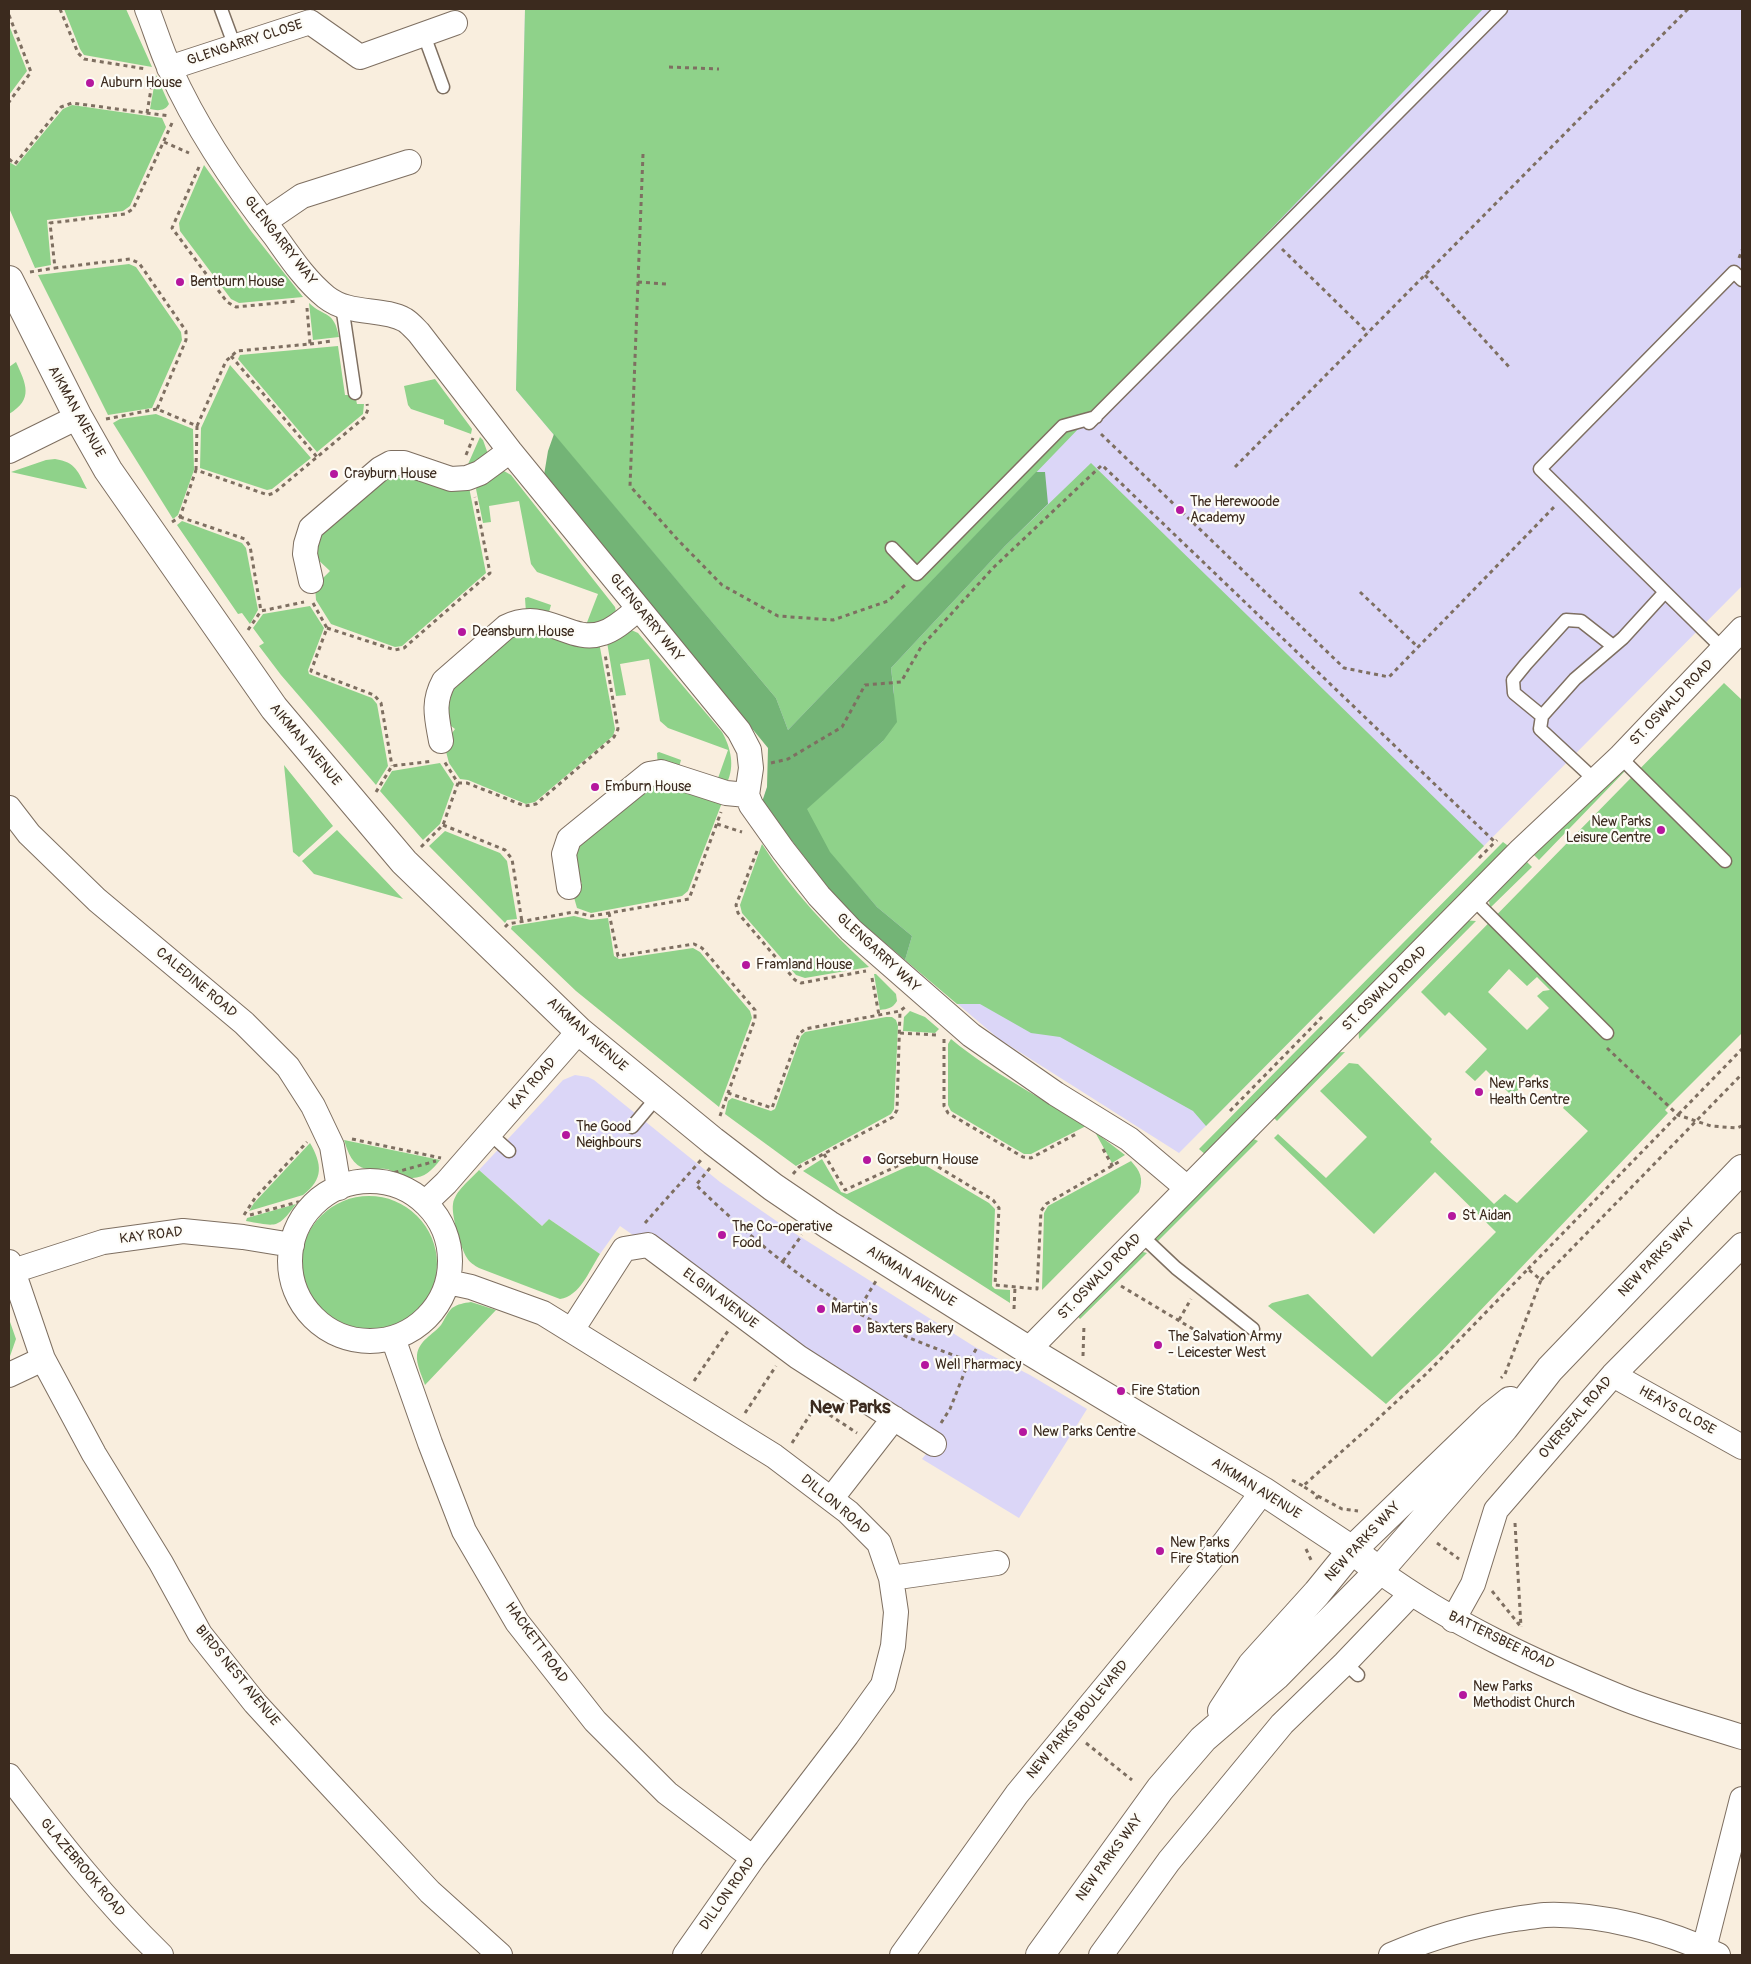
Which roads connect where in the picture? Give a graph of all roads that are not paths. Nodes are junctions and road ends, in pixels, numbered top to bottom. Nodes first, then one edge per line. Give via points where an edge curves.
1 (147, 9) edge
2 (221, 9) edge
3 (1501, 9) edge
4 (455, 23) dead end
5 (424, 35) junction
6 (235, 47) junction
7 (159, 73) junction
8 (443, 87) dead end
9 (409, 162) dead end
10 (264, 222) junction
11 (9, 280) edge
12 (1742, 280) edge
13 (342, 306) junction
14 (355, 393) road end
15 (81, 423) junction
16 (9, 451) edge
17 (510, 451) junction
18 (892, 548) dead end
19 (311, 581) dead end
20 (1666, 592) junction
21 (638, 609) junction
22 (1742, 629) edge
23 (1613, 646) junction
24 (1723, 649) junction
25 (1542, 716) junction
26 (442, 750) road end
27 (1620, 757) junction
28 (1596, 780) junction
29 (736, 794) junction
30 (9, 808) edge
31 (1725, 861) dead end
32 (569, 887) dead end
33 (1474, 900) junction
34 (579, 1031) junction
35 (1607, 1033) dead end
36 (658, 1096) junction
37 (632, 1127) dead end
38 (489, 1134) junction
39 (509, 1151) dead end
40 (1742, 1169) edge
41 (339, 1188) junction
42 (1187, 1188) junction
43 (425, 1203) junction
44 (1141, 1235) junction
45 (292, 1245) junction
46 (1742, 1245) edge
47 (11, 1267) edge
48 (448, 1282) junction
49 (1253, 1329) dead end
50 (572, 1330) junction
51 (394, 1338) junction
52 (1028, 1350) junction
53 (43, 1359) junction
54 (1550, 1369) junction
55 (9, 1375) edge
56 (1613, 1376) junction
57 (894, 1418) junction
58 (932, 1442) road end
59 (1742, 1447) edge
60 (1263, 1491) junction
61 (831, 1499) junction
62 (1352, 1550) junction
63 (997, 1563) dead end
64 (1379, 1571) junction
65 (892, 1578) junction
66 (1411, 1594) junction
67 (1453, 1620) junction
68 (1742, 1737) edge
69 (1203, 1739) junction
70 (9, 1776) edge
71 (1742, 1799) edge
72 (754, 1858) junction
73 (1711, 1952) edge
74 (161, 1955) edge
75 (500, 1955) edge
76 (685, 1955) edge
77 (902, 1955) edge
78 (1040, 1955) edge
79 (1100, 1955) edge
80 (1391, 1955) edge

1 - 7 street, GLENGARRY WAY
2 - 6 lane
3 - 18 lane via 1092,420 1063,426 917,574
4 - 5 street, GLENGARRY CLOSE
5 - 6 street, GLENGARRY CLOSE via 360,57 310,22
5 - 8 lane
6 - 7 street, GLENGARRY CLOSE
7 - 10 street, GLENGARRY WAY
9 - 10 street via 302,196
10 - 13 street, GLENGARRY WAY via 314,286
11 - 15 main road, AIKMAN AVENUE
12 - 20 lane via 1734,272 1540,469
13 - 14 lane
13 - 17 street, GLENGARRY WAY via 405,320 419,333
15 - 16 street
15 - 34 main road, AIKMAN AVENUE via 108,470 274,708 404,862
17 - 19 street via 480,474 451,479 404,463 391,463 380,469 311,528 305,554
17 - 21 street, GLENGARRY WAY
20 - 23 lane
20 - 24 lane
21 - 26 street via 601,634 582,634 528,620 506,627 444,681 436,703
21 - 29 street, GLENGARRY WAY via 739,731 749,750 751,768
22 - 24 street, ST. OSWALD ROAD
23 - 25 lane via 1575,678
23 - 25 lane via 1581,621 1566,620 1513,680 1514,693
24 - 27 street, ST. OSWALD ROAD
25 - 28 lane via 1540,729
27 - 28 street, ST. OSWALD ROAD
27 - 31 lane
28 - 33 street, ST. OSWALD ROAD via 1521,850
29 - 32 street via 661,772 649,774 569,839 564,854
29 - 42 street, GLENGARRY WAY via 751,805 819,896 851,930 919,991 971,1035 1128,1139
30 - 41 street, CALEDINE ROAD via 29,834 97,900 244,1023 288,1067 313,1106 332,1146
33 - 35 lane
33 - 42 street, ST. OSWALD ROAD
34 - 36 main road, AIKMAN AVENUE
34 - 38 street, KAY ROAD
36 - 37 lane
36 - 52 main road, AIKMAN AVENUE via 780,1192
38 - 39 lane
38 - 43 street, KAY ROAD
40 - 54 main road, NEW PARKS WAY
41 - 43 street via 357,1182 384,1183 410,1192
41 - 45 street via 315,1203 296,1230
42 - 44 street, ST. OSWALD ROAD
43 - 48 street via 439,1220 447,1239 450,1260
44 - 49 lane via 1176,1268
44 - 52 street, ST. OSWALD ROAD
45 - 47 street, KAY ROAD via 183,1231 104,1242
45 - 51 street via 292,1282 299,1299 323,1326 357,1341
46 - 56 street, OVERSEAL ROAD
47 - 53 street, BIRDS NEST AVENUE
48 - 50 street, DILLON ROAD via 543,1313
48 - 51 street via 428,1317 412,1330
50 - 57 street, ELGIN AVENUE via 624,1248 648,1246 787,1349
50 - 61 street, DILLON ROAD via 734,1430
51 - 72 street, HACKETT ROAD via 464,1531 517,1622 601,1727 667,1793
52 - 60 main road, AIKMAN AVENUE
53 - 55 street
53 - 75 street, BIRDS NEST AVENUE via 94,1454 200,1634 255,1703 430,1892
54 - 62 main road, NEW PARKS WAY via 1490,1417
54 - 64 main road, NEW PARKS WAY via 1504,1428
56 - 59 street, HEAYS CLOSE
56 - 67 street, OVERSEAL ROAD via 1496,1510 1473,1584
57 - 58 street, ELGIN AVENUE
57 - 61 street
60 - 62 main road, AIKMAN AVENUE
60 - 77 street, NEW PARKS BOULEVARD via 1224,1544 1017,1794
61 - 65 street, DILLON ROAD via 879,1543
62 - 64 main road, AIKMAN AVENUE
62 - 69 main road, NEW PARKS WAY via 1252,1664
63 - 65 street
64 - 66 street, BATTERSBEE ROAD
64 - 69 main road, NEW PARKS WAY via 1276,1676
65 - 72 street, DILLON ROAD via 896,1612 893,1646 883,1685
66 - 67 street, BATTERSBEE ROAD
66 - 79 street via 1352,1669 1282,1724 1169,1861
67 - 68 street, BATTERSBEE ROAD via 1621,1698
69 - 78 main road, NEW PARKS WAY via 1160,1789
70 - 74 street, GLAZEBROOK ROAD via 130,1925
71 - 73 street
72 - 76 street, DILLON ROAD
73 - 80 street via 1625,1924 1588,1917 1544,1915 1466,1928 1427,1939

